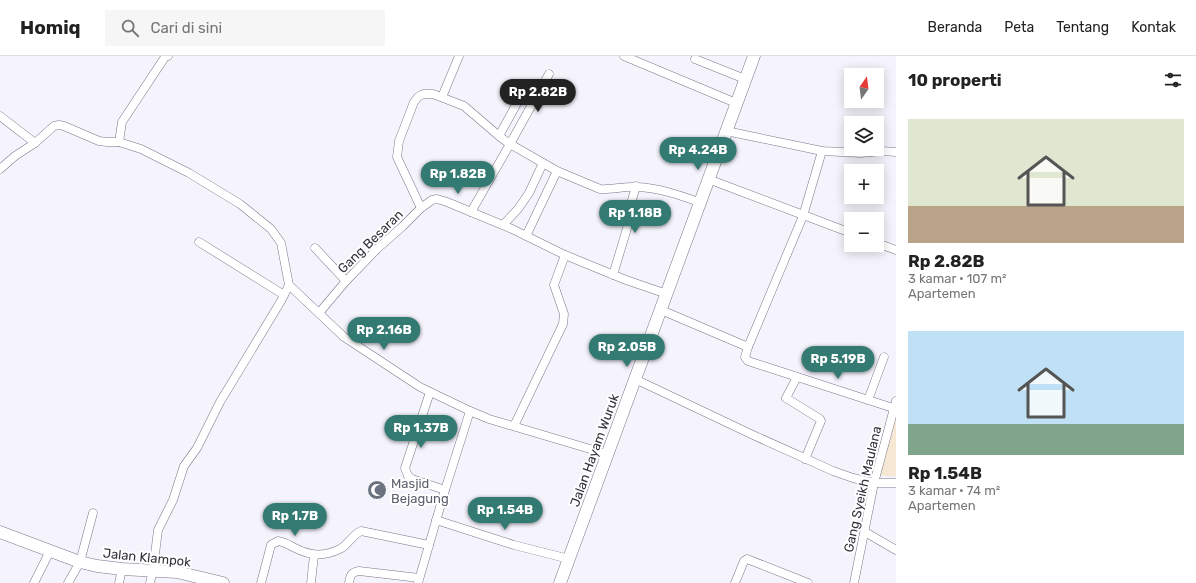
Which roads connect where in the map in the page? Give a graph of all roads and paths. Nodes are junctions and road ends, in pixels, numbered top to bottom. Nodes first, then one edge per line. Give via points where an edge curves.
1 (168, 56) edge
2 (459, 56) edge
3 (624, 56) edge
4 (754, 56) edge
5 (695, 59) dead end
6 (549, 74) dead end
7 (745, 79) junction
8 (522, 94) dead end
9 (442, 97) junction
10 (736, 103) junction
11 (0, 116) edge
12 (726, 131) junction
13 (499, 136) junction
14 (119, 142) junction
15 (35, 143) junction
16 (510, 144) junction
17 (822, 151) junction
18 (896, 152) edge
19 (543, 163) junction
20 (0, 169) edge
21 (557, 171) junction
22 (708, 179) junction
23 (636, 186) junction
24 (699, 202) junction
25 (421, 208) junction
26 (471, 212) junction
27 (803, 216) junction
28 (504, 225) junction
29 (844, 231) edge
30 (526, 236) junction
31 (199, 242) dead end
32 (884, 246) edge
33 (315, 248) dead end
34 (896, 250) edge
35 (565, 255) junction
36 (613, 275) junction
37 (346, 281) junction
38 (289, 285) junction
39 (667, 294) junction
40 (284, 295) junction
41 (661, 310) junction
42 (319, 313) junction
43 (748, 347) junction
44 (884, 357) dead end
45 (797, 378) junction
46 (635, 379) junction
47 (430, 392) junction
48 (868, 400) junction
49 (894, 410) edge
50 (470, 411) junction
51 (514, 426) junction
52 (607, 454) junction
53 (805, 459) junction
54 (874, 483) junction
55 (896, 483) edge
56 (445, 490) junction
57 (93, 513) dead end
58 (436, 520) junction
59 (0, 532) edge
60 (864, 532) junction
61 (429, 545) junction
62 (896, 550) edge
63 (50, 551) junction
64 (314, 555) junction
65 (569, 559) junction
66 (80, 562) junction
67 (122, 569) junction
68 (153, 570) junction
69 (418, 581) edge
70 (34, 583) edge
71 (68, 583) edge
72 (119, 583) edge
73 (150, 583) edge
74 (223, 583) edge
75 (261, 583) edge
76 (311, 583) edge
77 (349, 583) edge
78 (560, 583) edge
79 (735, 583) edge
80 (808, 583) edge
81 (854, 583) edge

1 - 14 street via 122,122
2 - 9 street
3 - 10 street
4 - 7 main road, Jalan Hayam Wuruk
5 - 7 street
6 - 16 street
7 - 10 main road, Jalan Hayam Wuruk
8 - 13 street
9 - 13 street via 464,106
9 - 25 street via 428,93 418,97 399,141 396,157
10 - 12 main road, Jalan Hayam Wuruk
11 - 15 street
12 - 17 street
12 - 22 main road, Jalan Hayam Wuruk
13 - 16 street
14 - 15 street via 99,141 58,125
14 - 38 street via 142,149 189,173 257,217 271,229 281,243
15 - 20 street
16 - 19 street
16 - 26 street
17 - 18 street
17 - 27 street
19 - 21 street
19 - 28 street via 530,193
21 - 23 street via 600,189
21 - 30 street
22 - 24 main road, Jalan Hayam Wuruk
22 - 27 street
23 - 24 street via 665,191
23 - 36 street via 628,225
24 - 39 main road, Jalan Hayam Wuruk
25 - 26 street, Gang Besaran via 437,199
25 - 37 street, Gang Besaran
26 - 28 street, Gang Besaran
27 - 29 street
27 - 43 street
28 - 30 street, Gang Besaran
30 - 35 street, Gang Besaran
31 - 40 street
32 - 34 street
33 - 37 street
35 - 36 street, Gang Besaran
35 - 51 street via 554,285 564,314 563,324
36 - 39 street, Gang Besaran
37 - 42 street, Gang Besaran
38 - 40 street
38 - 42 street
39 - 41 main road, Jalan Hayam Wuruk
40 - 68 street via 184,466 173,500 158,530
41 - 43 street
41 - 46 main road, Jalan Hayam Wuruk
42 - 47 street via 344,337
43 - 45 street via 744,357 748,361
44 - 48 street
45 - 48 street
45 - 53 street via 786,398 821,421
46 - 52 main road, Jalan Hayam Wuruk
46 - 53 street
47 - 50 street
47 - 56 street via 405,468 412,479
48 - 49 street
49 - 54 street, Gang Syeikh Maulana
50 - 51 street
50 - 56 street
51 - 52 street
52 - 65 main road, Jalan Hayam Wuruk
53 - 54 street via 853,478
54 - 55 street
54 - 60 street, Gang Syeikh Maulana
56 - 58 street
57 - 66 street
58 - 61 street
58 - 65 street via 514,545
59 - 63 main road, Jalan Klampok
60 - 62 street
60 - 81 street, Gang Syeikh Maulana
61 - 64 street via 361,531 340,549
61 - 69 street
63 - 66 main road, Jalan Klampok
63 - 70 street
64 - 75 street via 278,540 271,545
64 - 76 street
65 - 78 main road, Jalan Hayam Wuruk
66 - 67 main road, Jalan Klampok
66 - 71 street
67 - 68 main road, Jalan Klampok
67 - 72 street
68 - 73 street
68 - 74 main road, Jalan Klampok via 188,574
69 - 77 street via 354,571
79 - 80 street via 747,559

